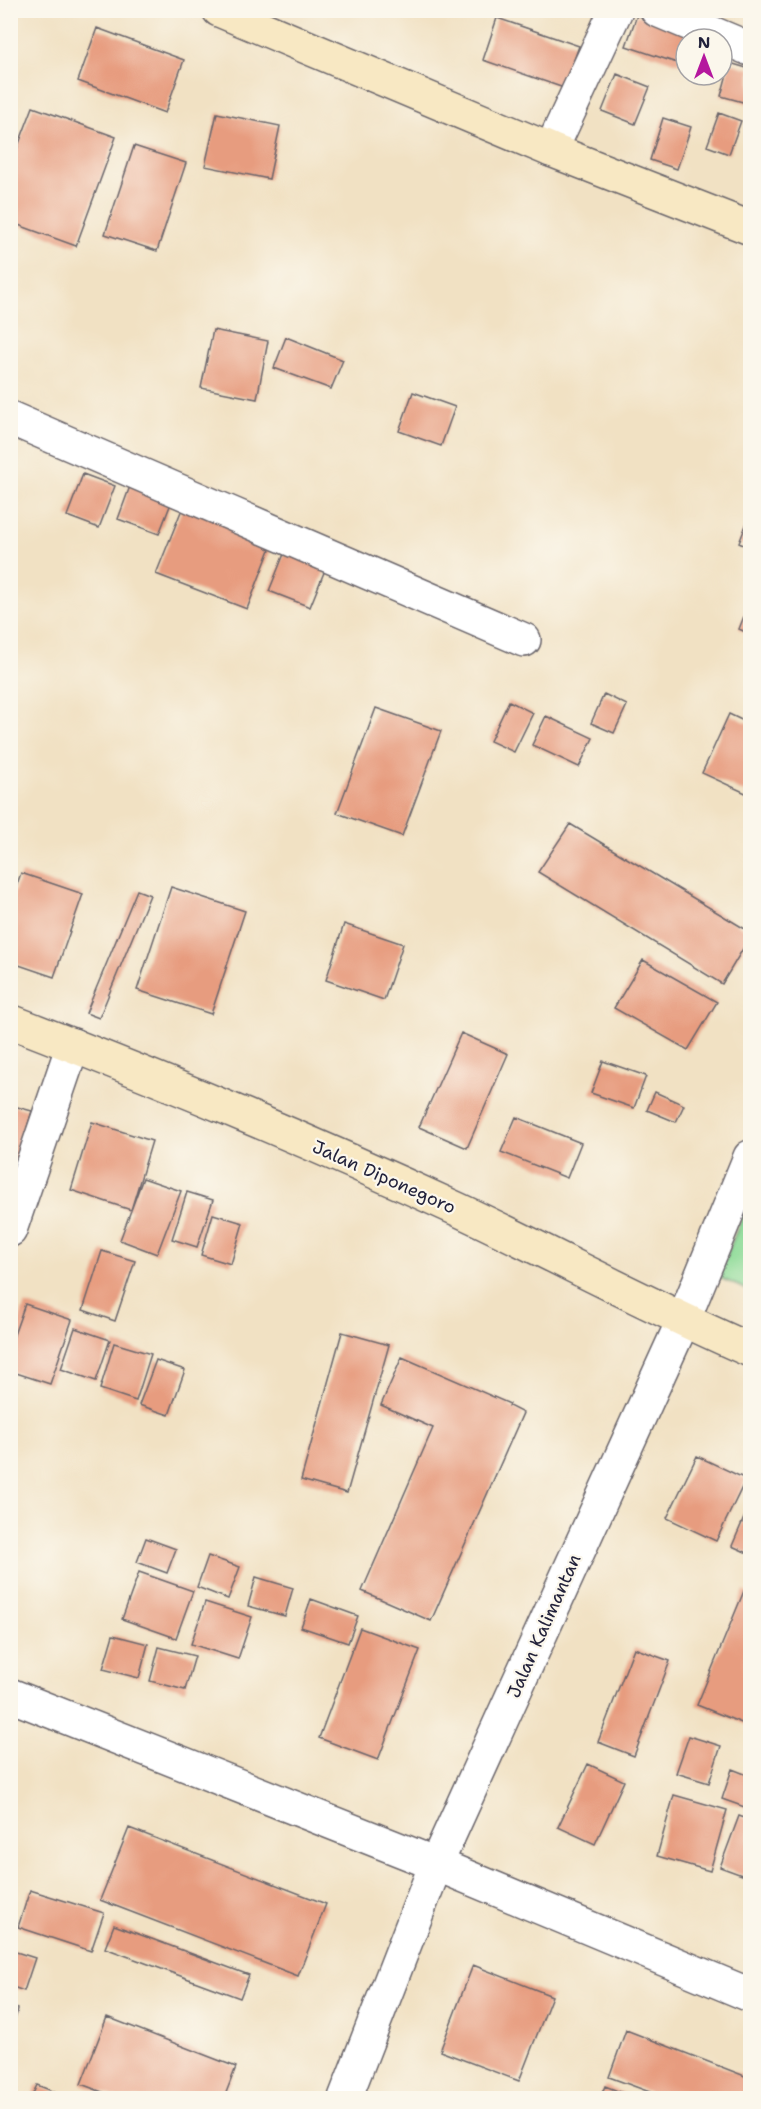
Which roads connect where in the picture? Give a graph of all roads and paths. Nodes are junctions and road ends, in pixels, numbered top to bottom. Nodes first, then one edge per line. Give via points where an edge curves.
1 (219, 10) edge
2 (616, 10) edge
3 (657, 10) edge
4 (750, 50) edge
5 (551, 150) junction
6 (750, 228) edge
7 (10, 418) edge
8 (524, 640) dead end
9 (10, 1021) edge
10 (74, 1045) junction
11 (750, 1157) edge
12 (10, 1230) edge
13 (683, 1321) junction
14 (750, 1350) edge
15 (10, 1695) edge
16 (436, 1864) junction
17 (750, 1995) edge
18 (345, 2098) edge

1 - 5 main road
2 - 5 street
3 - 4 street
5 - 6 main road
7 - 8 street
9 - 10 main road, Jalan Diponegoro
10 - 12 street
10 - 13 main road, Jalan Diponegoro via 341,1156
11 - 13 street, Jalan Kalimantan
13 - 14 main road, Jalan Diponegoro
13 - 16 street, Jalan Kalimantan
15 - 16 street
16 - 17 street
16 - 18 street, Jalan Kalimantan

